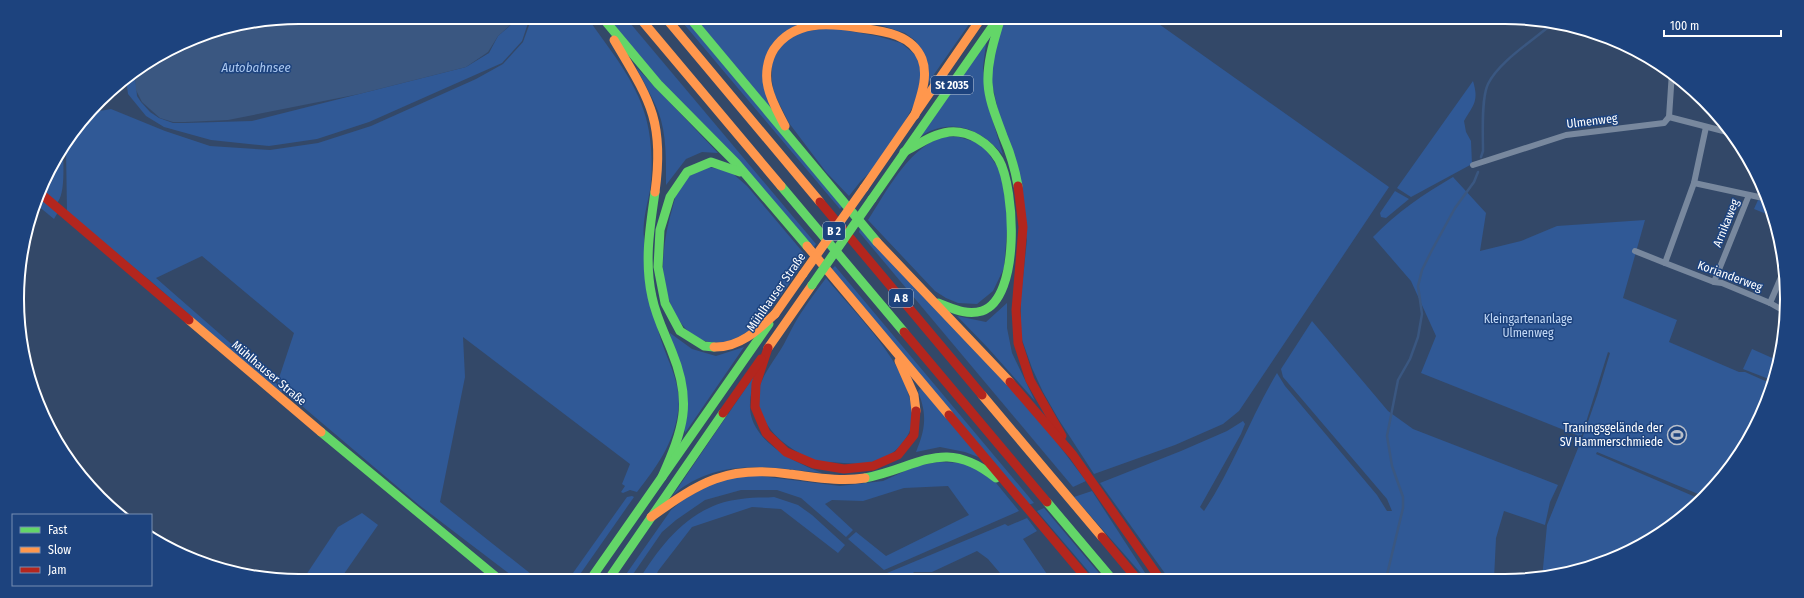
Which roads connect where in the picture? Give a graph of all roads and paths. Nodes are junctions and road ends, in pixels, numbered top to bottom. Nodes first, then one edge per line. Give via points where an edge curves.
1 (605, 24) edge
2 (607, 24) edge
3 (645, 24) edge
4 (671, 24) edge
5 (695, 24) edge
6 (977, 24) edge
7 (995, 24) edge
8 (998, 24) edge
9 (1671, 81) edge
10 (915, 115) junction
11 (1669, 117) junction
12 (1706, 127) junction
13 (1722, 131) edge
14 (904, 152) junction
15 (802, 154) junction
16 (1473, 165) dead end
17 (1694, 183) junction
18 (758, 187) junction
19 (1749, 195) junction
20 (44, 197) edge
21 (1760, 197) edge
22 (1635, 251) dead end
23 (1665, 263) junction
24 (1714, 282) junction
25 (1779, 282) edge
26 (927, 296) junction
27 (1770, 303) junction
28 (1779, 308) edge
29 (775, 314) junction
30 (887, 340) junction
31 (768, 348) junction
32 (1073, 456) junction
33 (662, 477) junction
34 (1018, 497) junction
35 (651, 517) junction
36 (1071, 561) junction
37 (486, 567) junction
38 (494, 574) edge
39 (497, 574) edge
40 (594, 574) edge
41 (612, 574) edge
42 (1078, 574) edge
43 (1082, 574) edge
44 (1108, 574) edge
45 (1133, 574) edge
46 (1156, 574) edge

1 - 33 main road via 642,87 656,124 658,164 648,243 648,276 656,311 680,373 685,399 681,426
2 - 18 main road via 658,84
3 - 44 main road, A 8
4 - 45 main road, A 8
5 - 15 main road
6 - 10 main road, Mühlhauser Straße / B 2
7 - 14 main road, St 2035
8 - 32 main road via 990,56 988,82 994,110 1016,175 1022,211 1023,240 1017,297 1018,344 1035,389
9 - 11 street
10 - 15 main road via 925,69 918,51 909,42 883,32 845,25 817,24 800,28 787,35 775,48 768,63 767,78 770,94
10 - 29 main road, Mühlhauser Straße / B 2, bridge
11 - 12 street
11 - 16 street, Ulmenweg via 1661,125 1566,135
12 - 13 street
12 - 17 street
14 - 26 main road via 941,134 967,133 979,139 990,148 1000,163 1012,211 1011,264 1003,291 996,301 981,311 967,313 948,308
14 - 31 main road, St 2035, bridge
15 - 26 main road via 880,246
17 - 19 street
17 - 23 street
18 - 29 main road via 736,169 720,162 698,164 682,175 661,226 658,258 660,281 663,301 672,323 683,336 698,344 722,347 738,343
18 - 30 main road
19 - 21 street
19 - 24 street, Arnikaweg
20 - 37 main road, Mühlhauser Straße via 410,507
22 - 23 street, Korianderweg
23 - 24 street, Korianderweg
24 - 27 street, Korianderweg
25 - 27 street
26 - 32 main road via 1012,384
27 - 28 street, Korianderweg
29 - 33 main road, Mühlhauser Straße
30 - 31 main road via 915,396 918,412 916,424 910,440 898,454 882,463 858,469 829,468 808,463 787,452 765,430 757,417 754,392
30 - 34 main road
31 - 35 main road, St 2035
32 - 46 main road
33 - 40 main road, Mühlhauser Straße
34 - 35 main road via 975,464 954,457 939,457 915,461 882,475 854,480 775,471 736,472 716,477 697,486
34 - 36 main road
35 - 41 main road, St 2035
36 - 42 main road
36 - 43 main road
37 - 38 main road, Mühlhauser Straße
37 - 39 main road, Mühlhauser Straße

